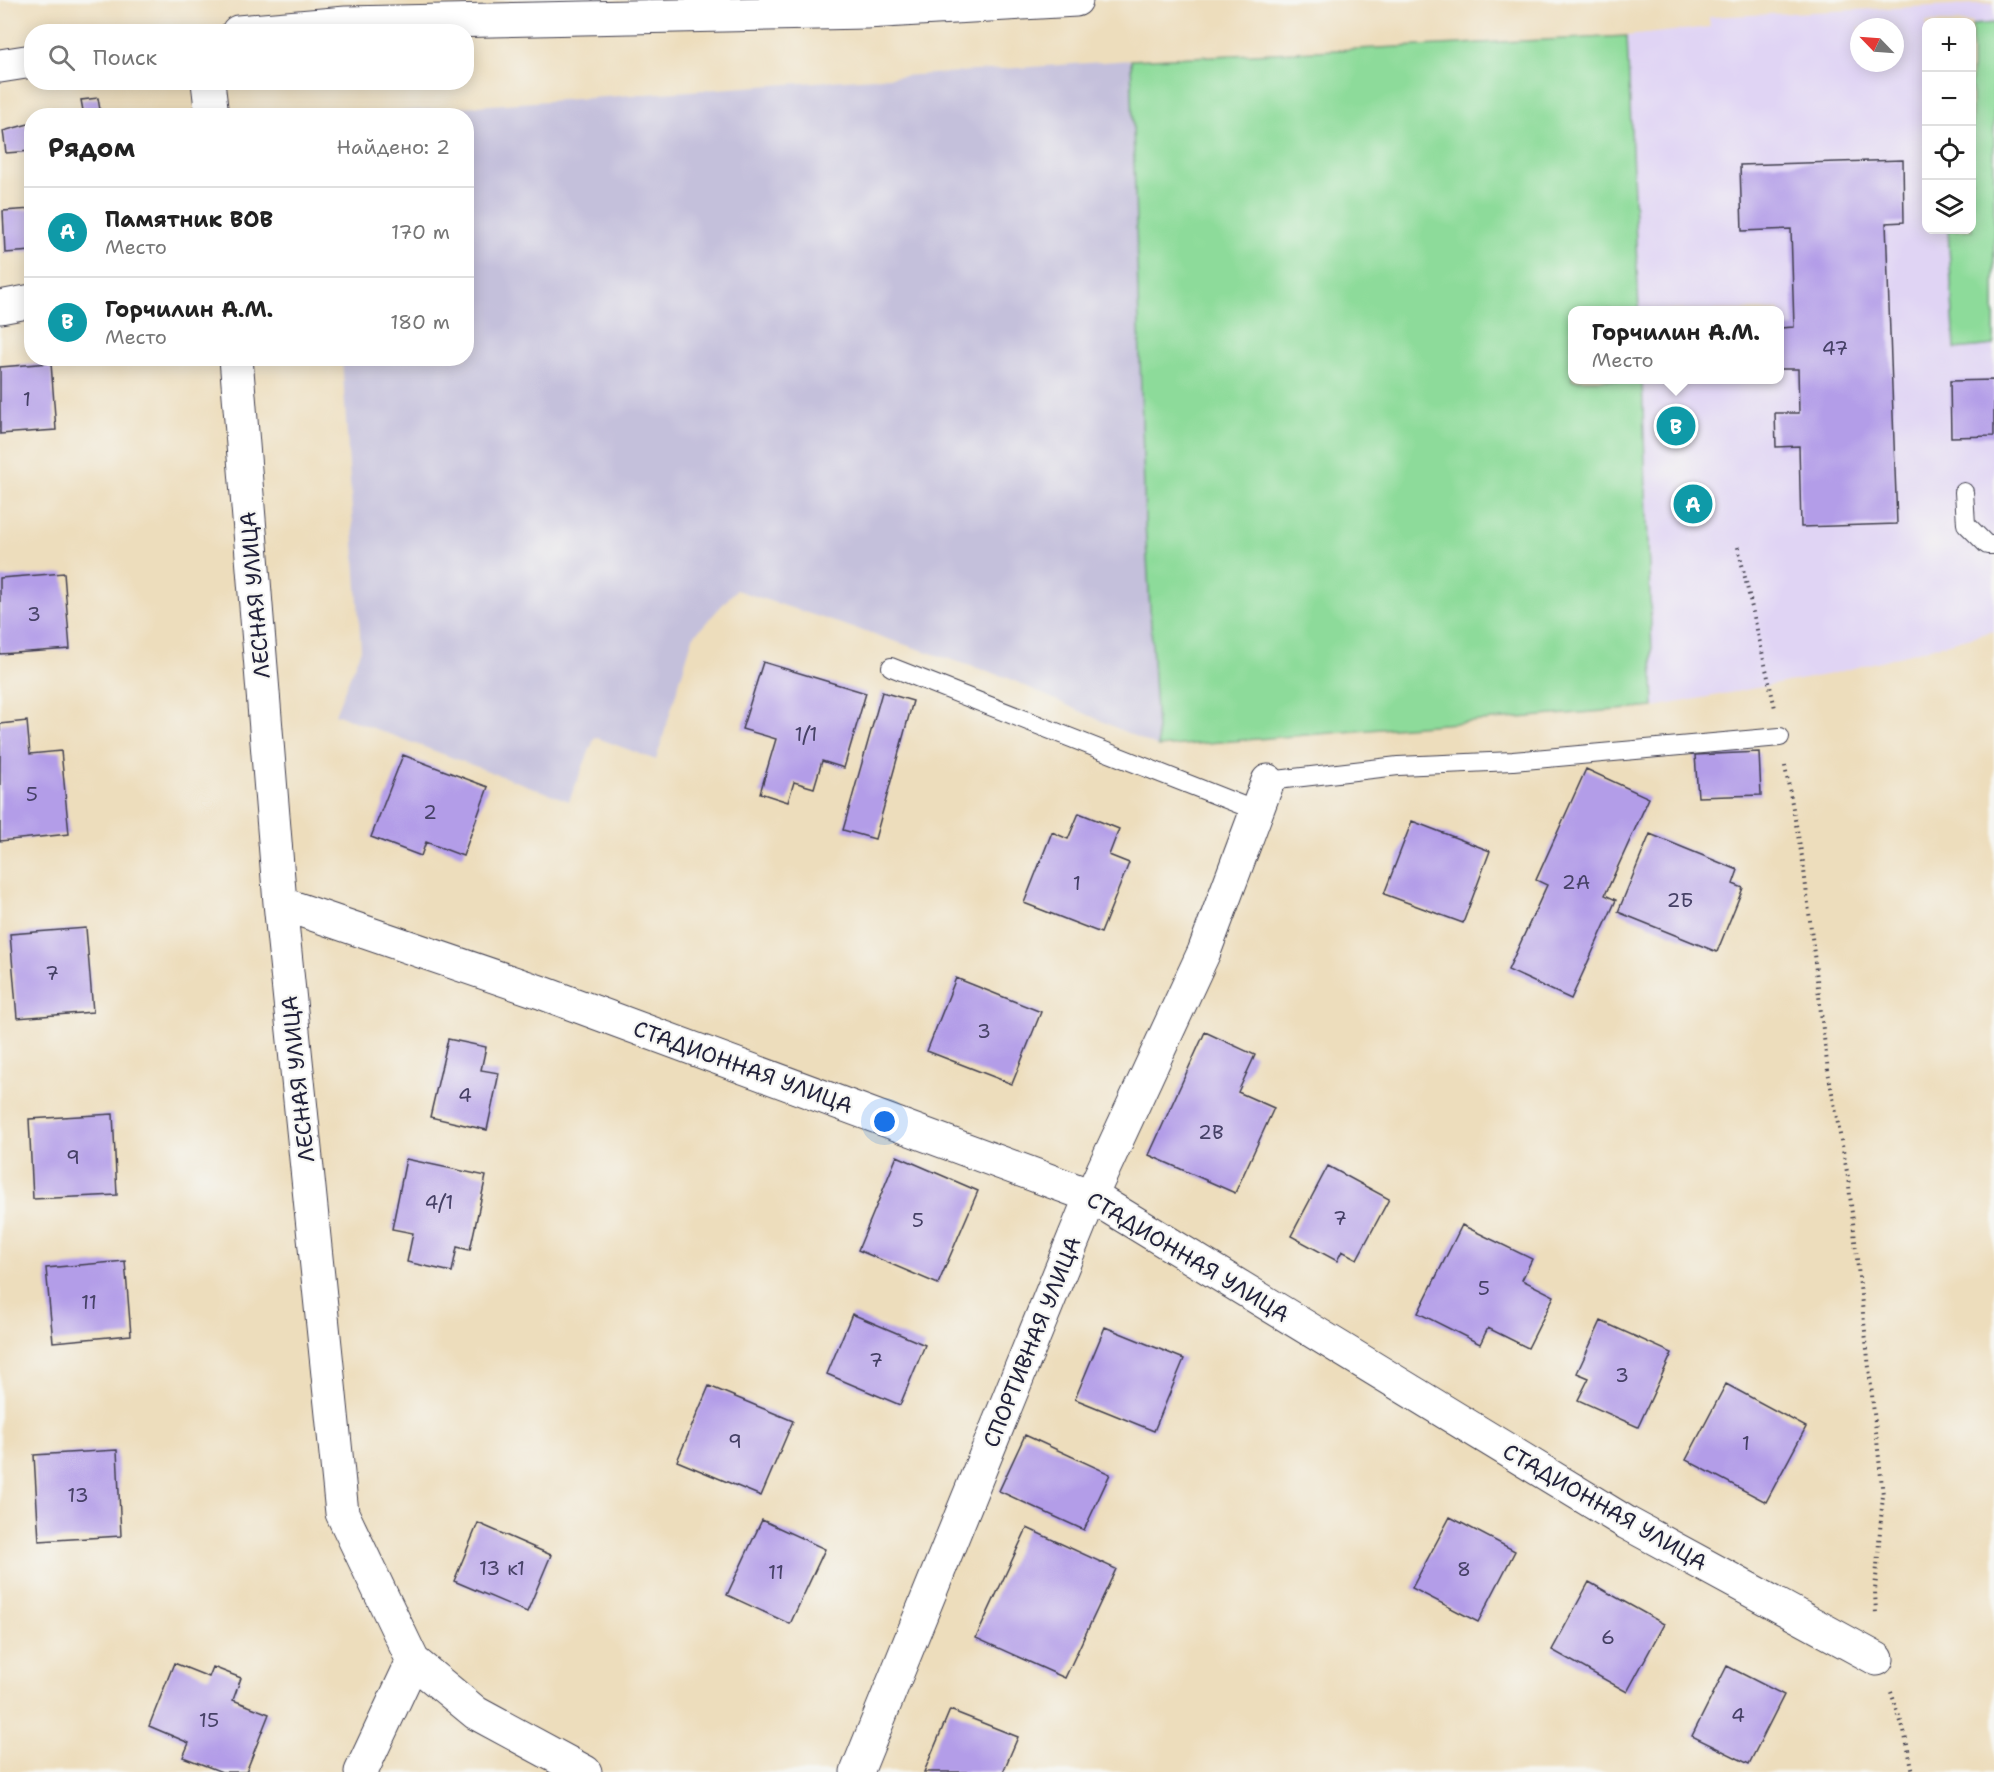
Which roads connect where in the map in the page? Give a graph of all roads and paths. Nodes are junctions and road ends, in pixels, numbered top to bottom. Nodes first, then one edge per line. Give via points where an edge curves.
1 (1076, 0) edge
2 (334, 24) edge
3 (24, 62) edge
4 (0, 66) edge
5 (209, 90) edge
6 (211, 108) edge
7 (24, 302) edge
8 (0, 307) edge
9 (237, 366) edge
10 (1964, 492) dead end
11 (1994, 545) edge
12 (1738, 547) dead end
13 (891, 667) dead end
14 (1780, 737) junction
15 (1268, 781) joint
16 (1259, 812) junction
17 (280, 903) junction
18 (1091, 1196) junction
19 (1877, 1659) junction
20 (413, 1661) junction
21 (361, 1772) edge
22 (585, 1772) edge
23 (857, 1772) edge
24 (1913, 1772) edge

1 - 2 street via 866,12
3 - 4 street
5 - 6 street
7 - 8 street
9 - 17 street, ЛЕСНАЯ УЛИЦА
10 - 11 lane via 1966,524 1987,545
12 - 14 path
13 - 16 lane
14 - 15 lane via 1513,761 1398,766
14 - 19 path via 1803,862 1828,1071 1848,1177 1883,1495 1875,1590
15 - 16 street, СПОРТИВНАЯ УЛИЦА
16 - 18 street, СПОРТИВНАЯ УЛИЦА via 1204,951
17 - 18 street, СТАДИОННАЯ УЛИЦА via 543,993
17 - 20 street, ЛЕСНАЯ УЛИЦА via 342,1513
18 - 19 street, СТАДИОННАЯ УЛИЦА via 1627,1523
18 - 23 street, СПОРТИВНАЯ УЛИЦА
19 - 24 path via 1904,1731
20 - 21 street
20 - 22 street via 476,1713

